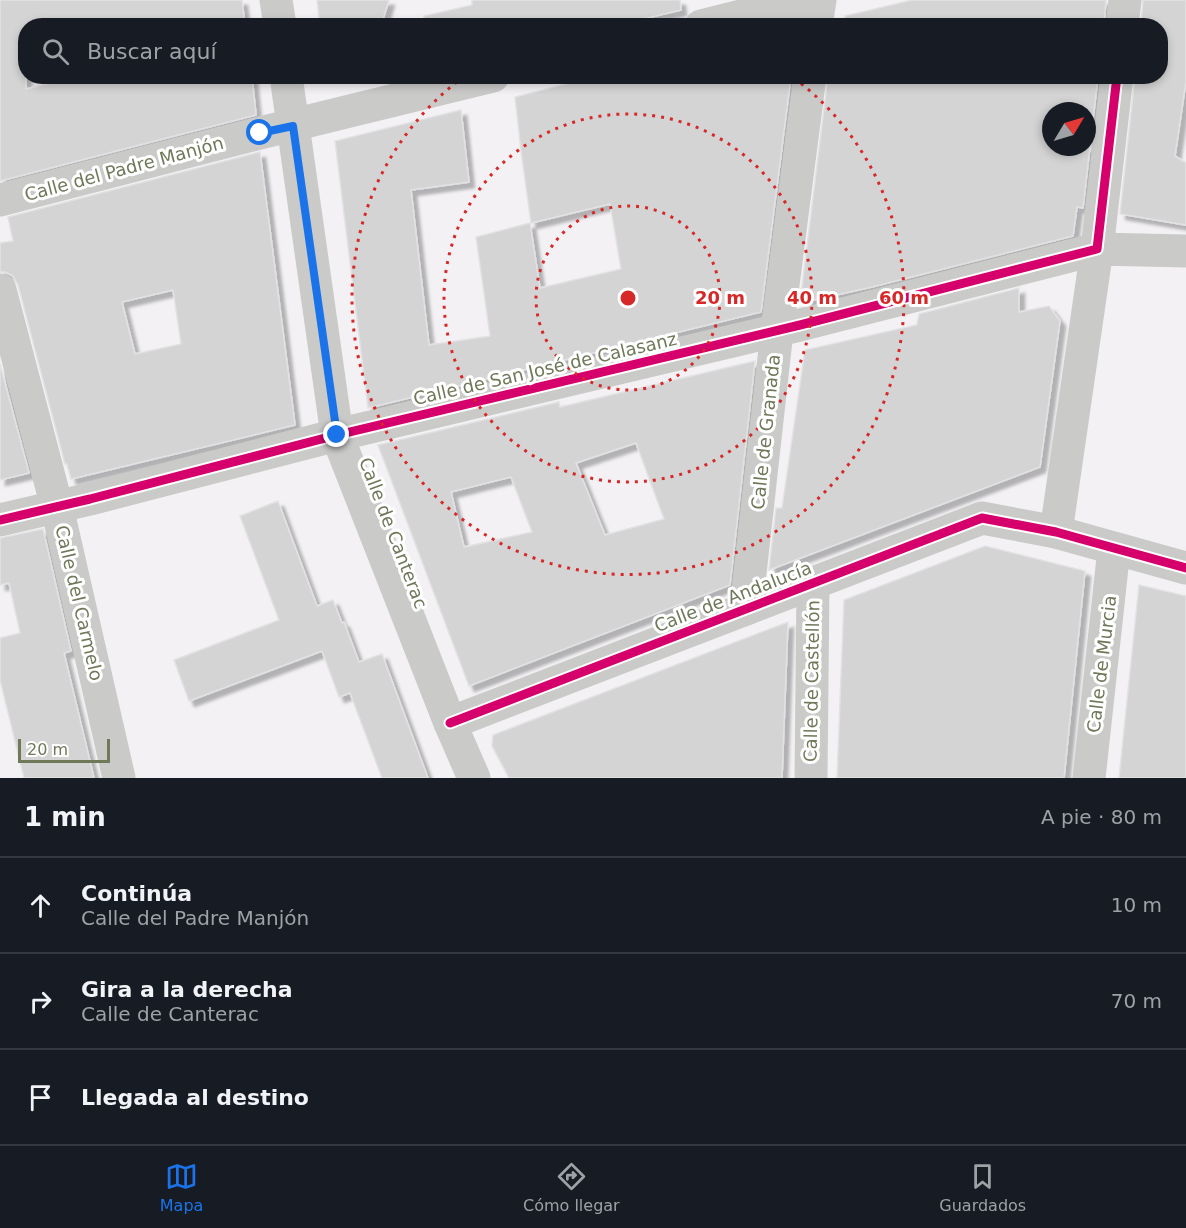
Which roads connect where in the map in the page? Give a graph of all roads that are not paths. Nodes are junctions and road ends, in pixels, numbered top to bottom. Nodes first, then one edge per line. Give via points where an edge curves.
1 (276, 0) edge
2 (805, 0) edge
3 (820, 0) edge
4 (1125, 0) edge
5 (279, 18) edge
6 (733, 18) edge
7 (817, 18) edge
8 (1123, 18) edge
9 (287, 84) edge
10 (461, 84) edge
11 (809, 84) edge
12 (1116, 84) edge
13 (293, 126) junction
14 (0, 200) edge
15 (1097, 249) junction
16 (1186, 251) edge
17 (0, 290) edge
18 (777, 331) junction
19 (337, 435) junction
20 (57, 507) junction
21 (0, 520) edge
22 (1043, 530) junction
23 (1114, 549) junction
24 (1186, 568) edge
25 (813, 584) junction
26 (746, 609) junction
27 (450, 723) junction
28 (119, 778) edge
29 (474, 778) edge
30 (811, 778) edge
31 (1089, 778) edge

1 - 5 street
2 - 6 street
3 - 7 street
4 - 8 street
9 - 13 street, Calle de Canterac
10 - 13 street, Calle del Padre Manjón
11 - 18 street, Calle de Granada
12 - 15 street
13 - 14 street, Calle del Padre Manjón
13 - 19 street, Calle de Canterac
15 - 16 street, Calle de San José de Calasanz
15 - 18 street, Calle de San José de Calasanz
15 - 22 street
17 - 20 street, Calle del Carmelo
18 - 19 street, Calle de San José de Calasanz
18 - 26 street, Calle de Granada
19 - 20 street, Calle de San José de Calasanz
19 - 27 street, Calle de Canterac
20 - 21 street, Calle de San José de Calasanz
20 - 28 street, Calle del Carmelo
22 - 23 street, Calle de Andalucía
22 - 25 street, Calle de Andalucía via 982,518
23 - 24 street, Calle de Andalucía
23 - 31 street, Calle de Murcia
25 - 26 street, Calle de Andalucía
25 - 30 street, Calle de Castellón
26 - 27 street, Calle de Andalucía
27 - 29 street, Calle de Canterac

